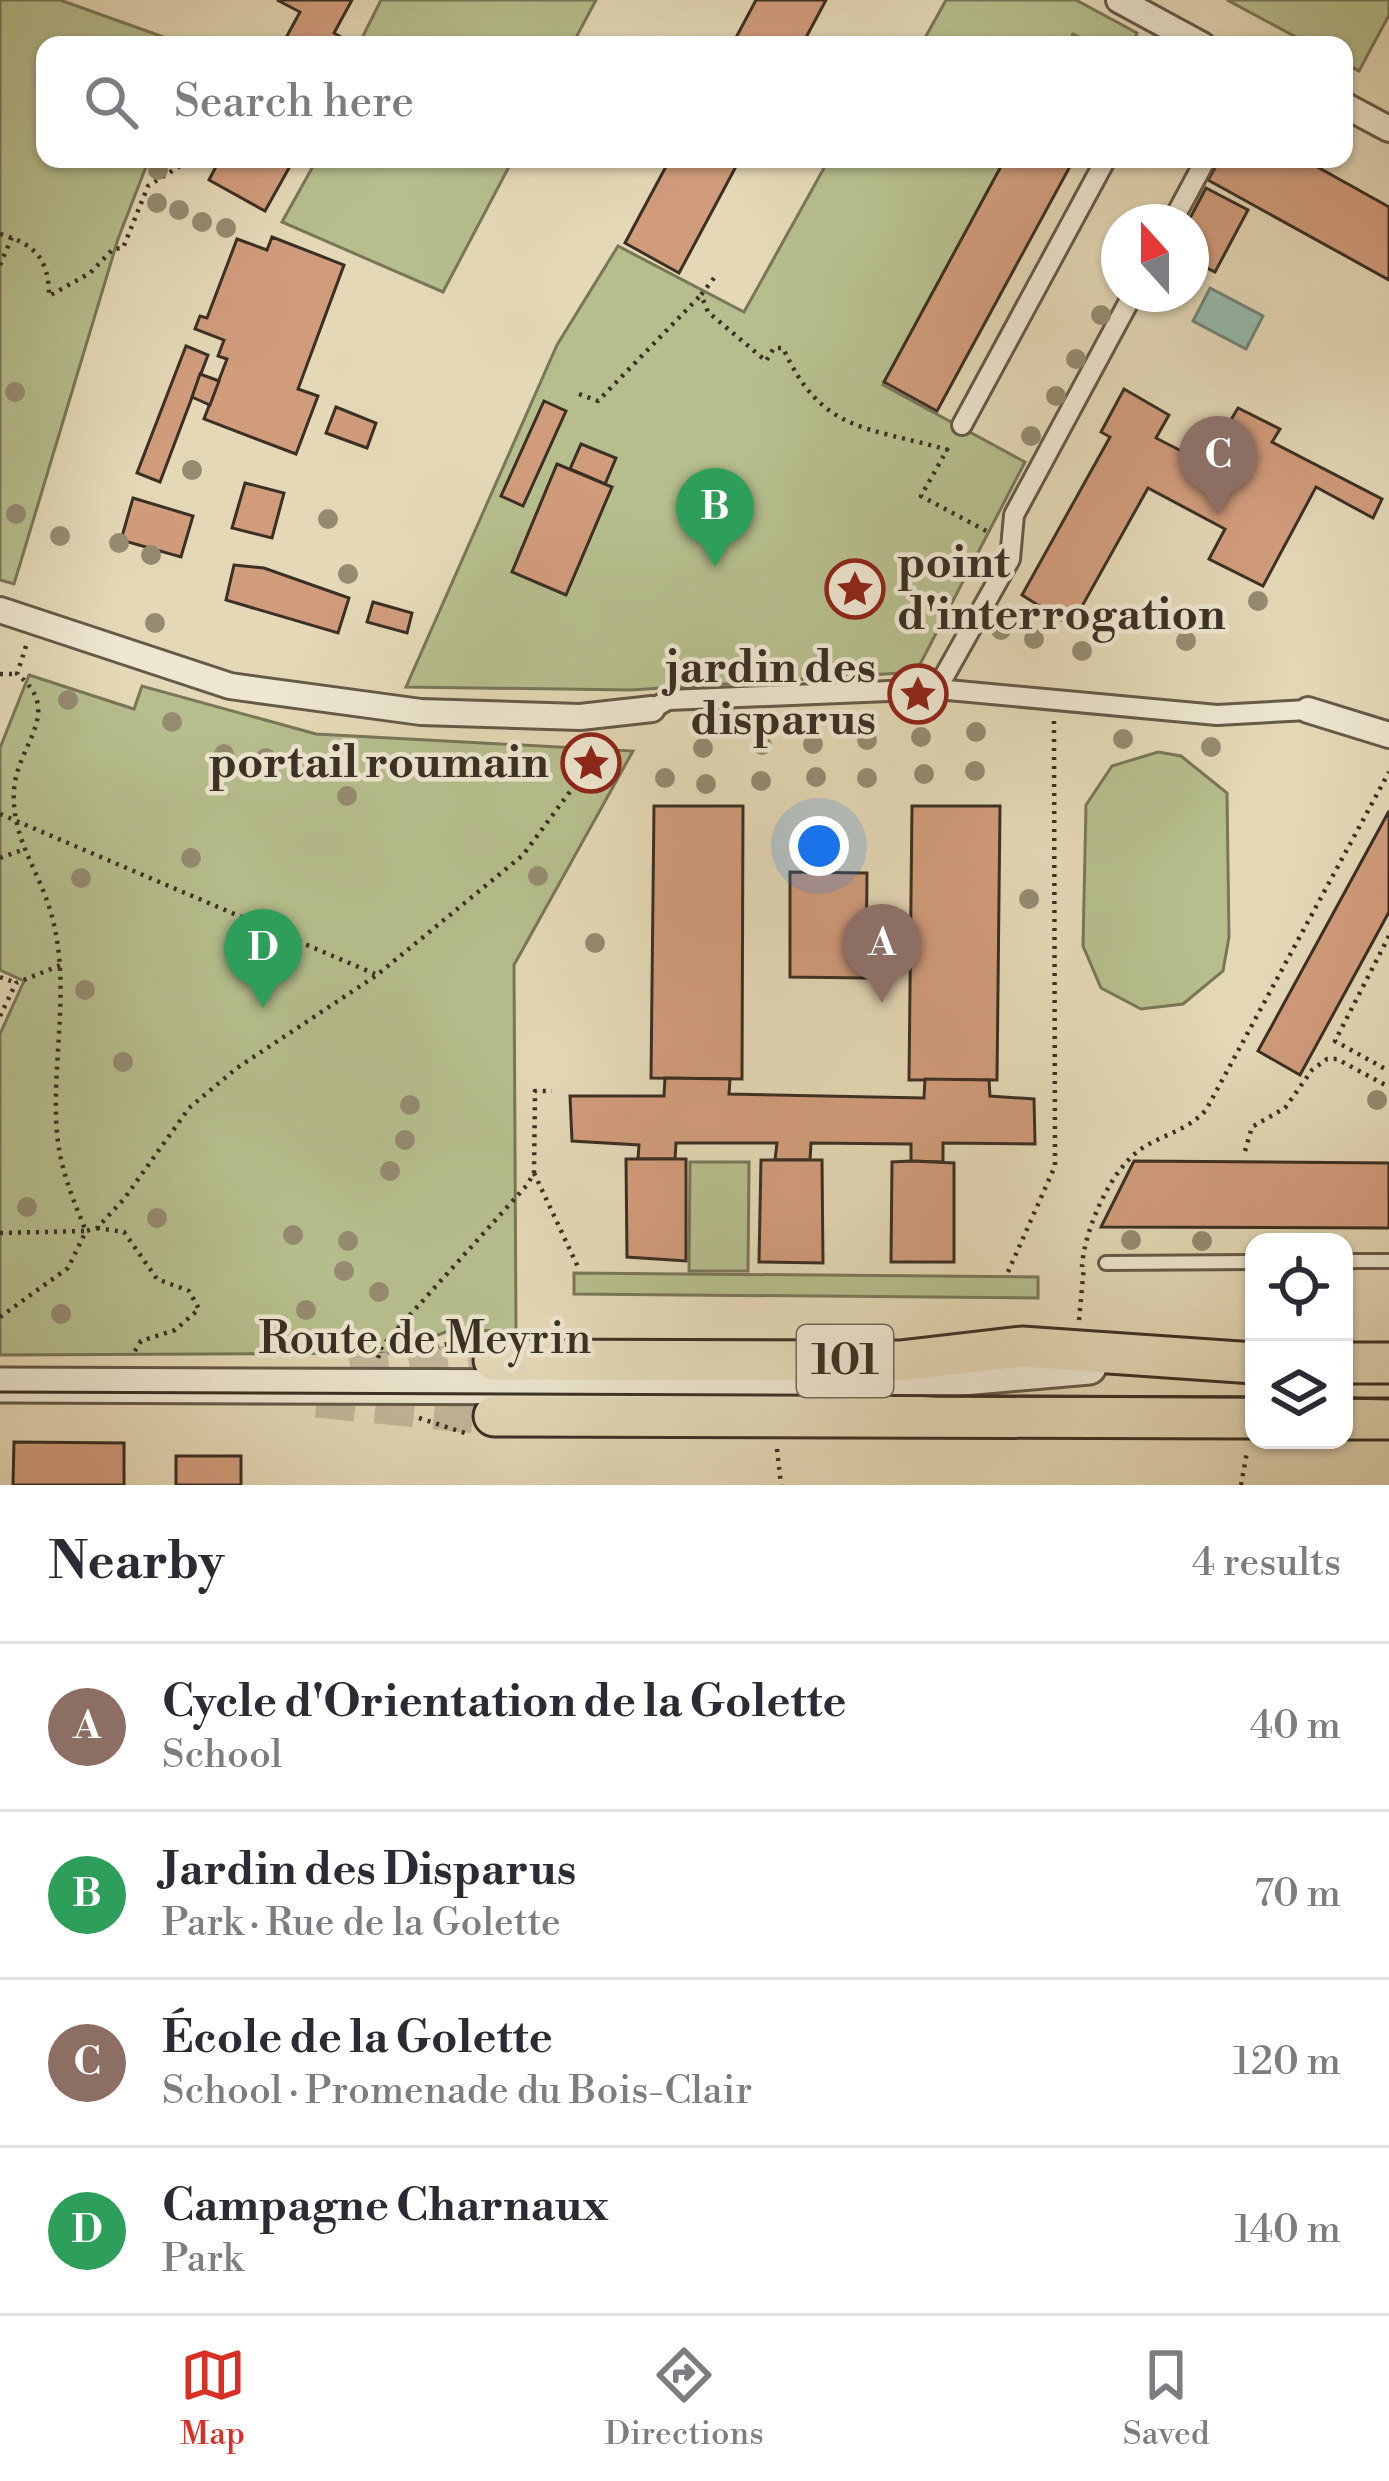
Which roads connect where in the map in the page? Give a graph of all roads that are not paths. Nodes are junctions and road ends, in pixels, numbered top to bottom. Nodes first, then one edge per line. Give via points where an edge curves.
1 (1119, 0) edge
2 (1169, 36) edge
3 (1353, 110) edge
4 (1389, 129) edge
5 (1101, 168) edge
6 (1201, 168) edge
7 (1182, 204) edge
8 (1123, 312) edge
9 (962, 425) road end
10 (0, 610) edge
11 (937, 688) junction
12 (652, 709) joint
13 (1308, 710) joint
14 (1389, 735) edge
15 (1353, 1261) edge
16 (1389, 1261) edge
17 (1245, 1262) edge
18 (1106, 1263) road end
19 (494, 1360) tunnel mouth
20 (1193, 1362) junction
21 (1245, 1363) edge
22 (1353, 1363) edge
23 (1389, 1364) edge
24 (0, 1385) edge
25 (849, 1388) junction
26 (494, 1416) tunnel mouth
27 (1065, 1416) junction
28 (1353, 1419) edge
29 (1389, 1419) edge
30 (1245, 1429) edge

1 - 2 street
3 - 4 street
5 - 9 street
6 - 7 street
8 - 11 street via 1014,515 1010,559
10 - 12 street via 230,686 421,712 580,717
11 - 12 street via 668,700
11 - 13 street via 1217,716
13 - 14 street
15 - 16 lane
17 - 18 lane
19 - 20 main road, 101 via 900,1361 1083,1347
20 - 21 main road, 101
20 - 25 street
22 - 23 main road
24 - 25 street, Route de Meyrin
25 - 27 street
26 - 27 main road, 101
27 - 30 main road, 101
28 - 29 main road

